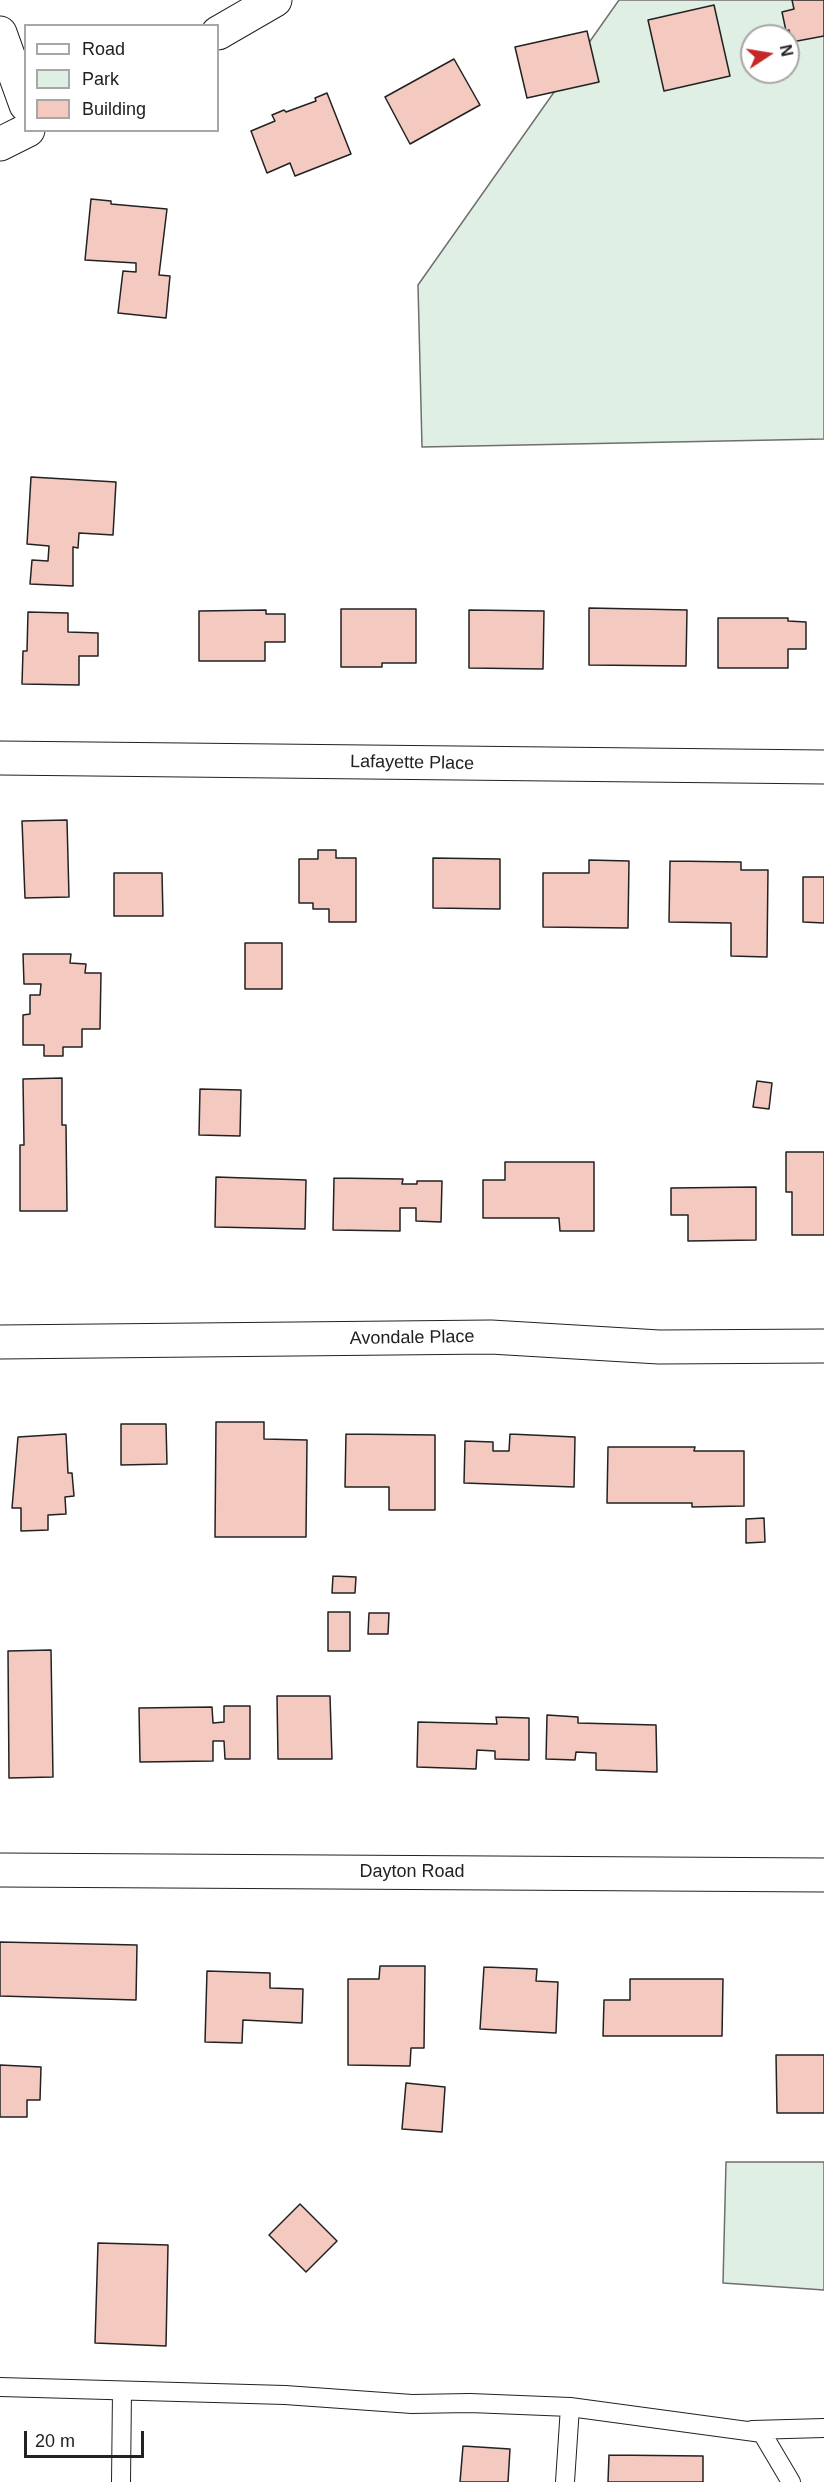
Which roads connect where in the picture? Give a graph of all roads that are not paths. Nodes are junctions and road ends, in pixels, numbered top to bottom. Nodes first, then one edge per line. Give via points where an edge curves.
1 (275, 0) edge
2 (219, 32) edge
3 (0, 33) edge
4 (24, 99) edge
5 (24, 132) edge
6 (0, 144) edge
7 (0, 758) edge
8 (824, 767) edge
9 (0, 1342) edge
10 (824, 1346) edge
11 (0, 1870) edge
12 (824, 1875) edge
13 (0, 2387) edge
14 (122, 2391) junction
15 (570, 2407) junction
16 (824, 2428) edge
17 (750, 2430) junction
18 (121, 2482) edge
19 (565, 2482) edge
20 (791, 2482) edge

1 - 2 street
3 - 4 street
5 - 6 street
7 - 8 street, Lafayette Place
9 - 10 street, Avondale Place via 492,1337 659,1347
11 - 12 street, Dayton Road
13 - 14 lane
14 - 15 lane
14 - 18 lane
15 - 17 lane
15 - 19 lane
16 - 17 lane
17 - 20 lane via 762,2433

